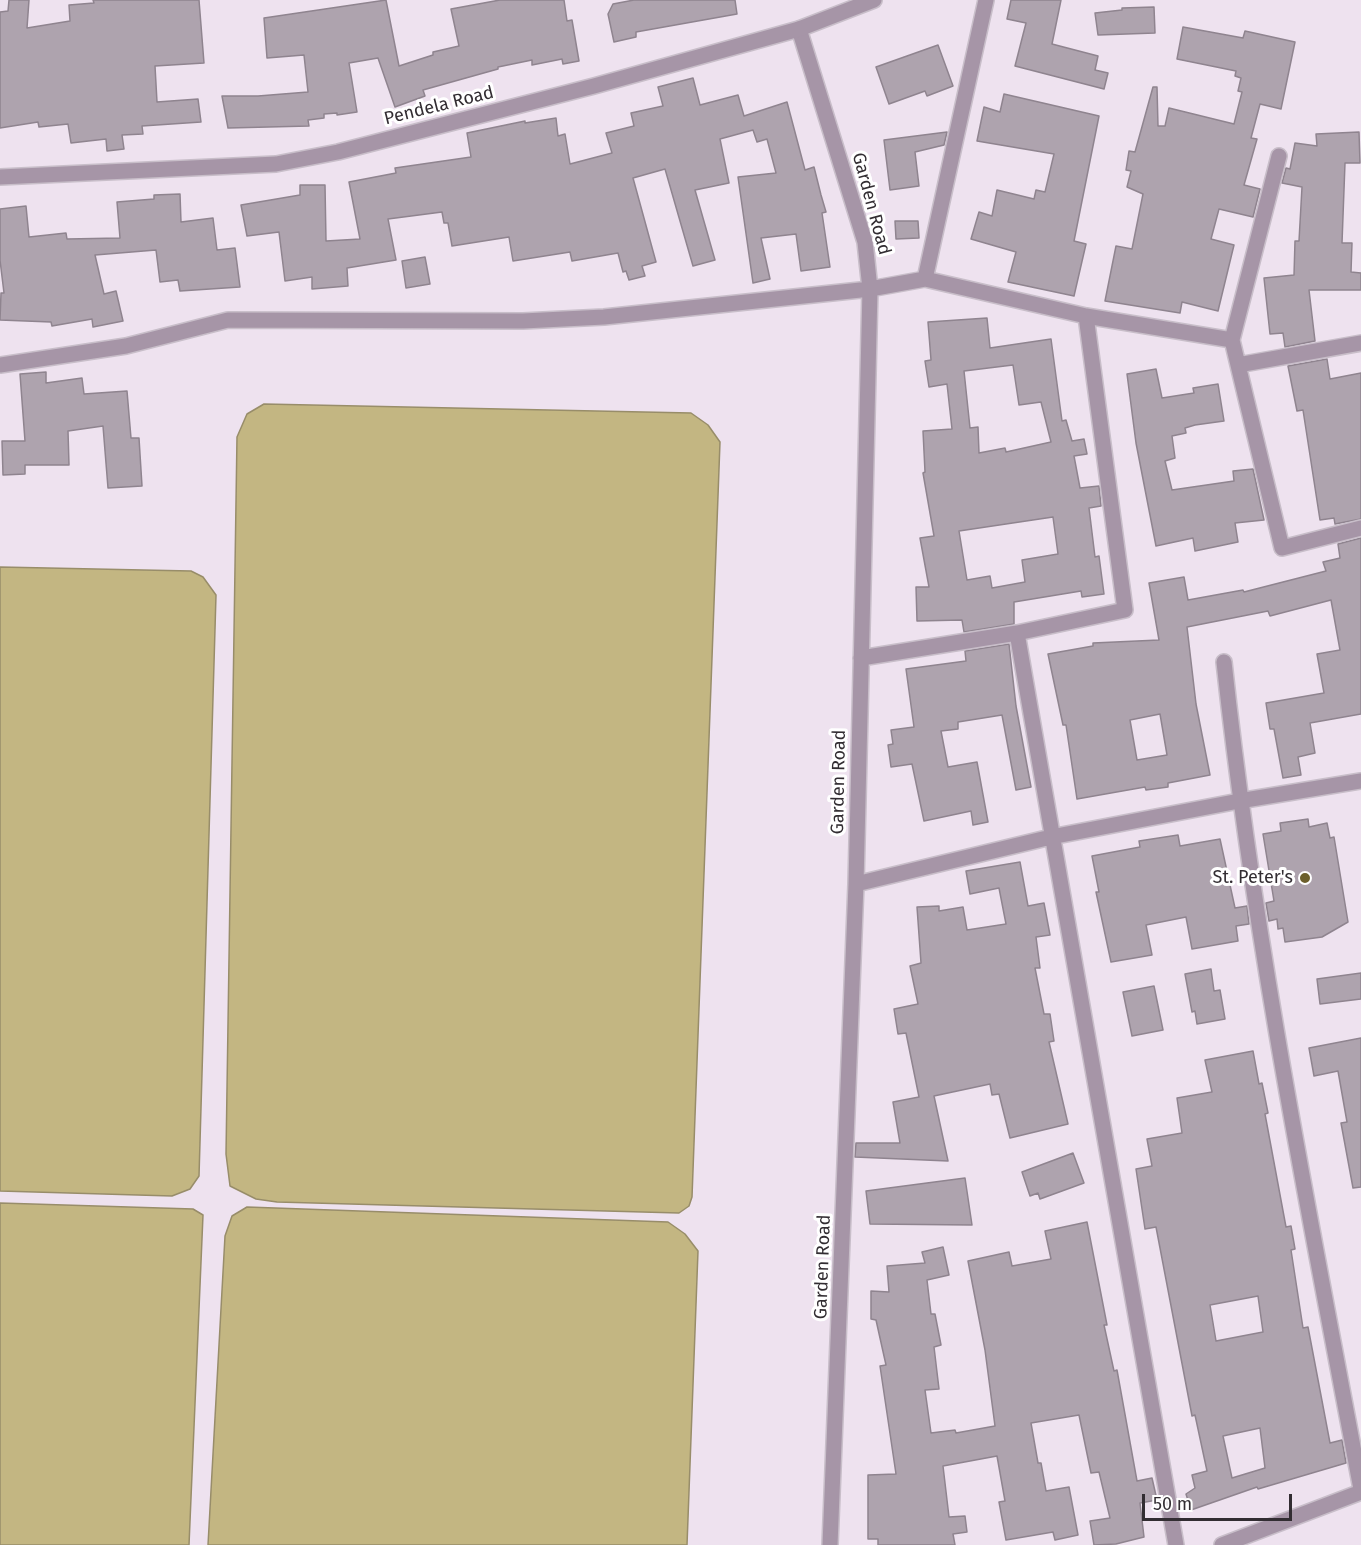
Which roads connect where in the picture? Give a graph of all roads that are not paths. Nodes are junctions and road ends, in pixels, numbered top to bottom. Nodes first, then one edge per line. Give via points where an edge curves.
1 (874, 0) edge
2 (986, 0) edge
3 (799, 29) junction
4 (1279, 156) dead end
5 (0, 177) edge
6 (925, 279) junction
7 (870, 289) junction
8 (1086, 316) junction
9 (1232, 340) junction
10 (1361, 343) edge
11 (0, 365) edge
12 (1238, 365) junction
13 (1361, 528) edge
14 (1017, 633) junction
15 (861, 658) junction
16 (1224, 662) dead end
17 (1361, 781) edge
18 (1239, 801) junction
19 (1051, 837) junction
20 (856, 884) junction
21 (1361, 1490) edge
22 (830, 1545) edge
23 (1176, 1545) edge
24 (1222, 1545) edge

1 - 3 street, Pendela Road
2 - 6 street
3 - 5 street, Pendela Road via 594,86 338,152 276,164
3 - 7 street, Garden Road via 865,242
4 - 9 street
6 - 7 street
6 - 8 street
7 - 11 street via 604,317 523,321 228,320 126,346
7 - 15 street, Garden Road
8 - 9 street
8 - 14 street via 1125,610
9 - 12 street
10 - 12 street
12 - 13 street via 1282,548
14 - 15 street
14 - 19 street
15 - 20 street, Garden Road
16 - 18 street
17 - 18 street
18 - 19 street
18 - 21 street via 1282,1072
19 - 20 street
19 - 23 street
20 - 22 street, Garden Road
21 - 24 street

